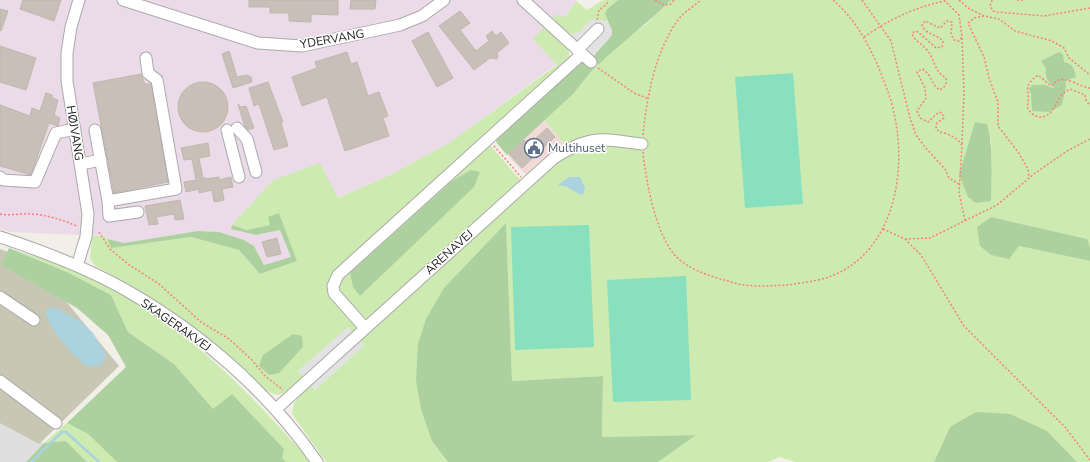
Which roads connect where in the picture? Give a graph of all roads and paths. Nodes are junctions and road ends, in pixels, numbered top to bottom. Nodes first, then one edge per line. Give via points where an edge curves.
1 (79, 0) edge
2 (123, 0) edge
3 (444, 0) edge
4 (607, 0) edge
5 (655, 0) edge
6 (674, 0) edge
7 (701, 0) edge
8 (833, 0) edge
9 (862, 0) edge
10 (944, 0) edge
11 (959, 0) edge
12 (992, 0) edge
13 (1017, 0) edge
14 (1025, 0) edge
15 (524, 1) edge
16 (1090, 8) edge
17 (984, 16) junction
18 (881, 26) junction
19 (598, 29) joint
20 (962, 37) junction
21 (863, 38) junction
22 (580, 52) junction
23 (146, 58) dead end
24 (590, 62) joint
25 (1090, 75) edge
26 (1090, 88) edge
27 (647, 98) junction
28 (1090, 106) edge
29 (75, 129) junction
30 (95, 130) dead end
31 (488, 139) junction
32 (1090, 139) edge
33 (642, 144) junction
34 (962, 146) junction
35 (101, 160) junction
36 (80, 164) junction
37 (256, 172) dead end
38 (0, 177) edge
39 (239, 177) dead end
40 (1029, 178) junction
41 (526, 183) junction
42 (960, 184) junction
43 (108, 201) junction
44 (138, 212) dead end
45 (0, 214) edge
46 (965, 220) junction
47 (883, 229) junction
48 (86, 230) junction
49 (99, 232) dead end
50 (0, 237) edge
51 (905, 239) junction
52 (77, 266) junction
53 (0, 297) edge
54 (34, 320) dead end
55 (365, 328) junction
56 (0, 381) edge
57 (292, 395) junction
58 (276, 409) junction
59 (56, 423) dead end
60 (1090, 460) edge
61 (317, 462) edge

1 - 29 street, HØJVANG via 67,53 67,81
2 - 3 street, YDERVANG via 258,43 302,46 400,25 422,16
4 - 19 path via 607,4 599,10 596,22
5 - 6 path via 670,4
7 - 27 path via 679,19 666,39
8 - 21 path via 853,22
9 - 18 path
10 - 18 path via 919,6
10 - 20 path via 959,15
11 - 17 path
12 - 16 path via 990,6 993,11 1044,16
13 - 14 path
15 - 22 street
17 - 25 path via 999,19 1015,31 1052,41 1064,48 1069,58
17 - 40 path via 974,18 968,23 984,57 998,102 998,126 1018,152 1028,169
18 - 21 path
18 - 42 path via 890,41 916,135 945,169 949,178
19 - 22 street
20 - 34 path
20 - 34 path via 959,41 954,40 951,34 952,22 948,21 940,28 925,21 922,25 927,33 939,37 943,42 942,47 936,48 918,32 912,34 928,51 937,72 946,78 947,82 940,90 933,86 926,71 922,69 917,72 925,88 926,98 917,111 920,118 928,122 939,112 942,113 944,118 937,123 936,128 939,132 960,141
21 - 47 path via 881,70 898,129 899,172
22 - 24 street
22 - 31 street
23 - 43 street via 148,73 157,80 176,189
24 - 27 path via 634,94
26 - 28 path via 1082,88 1067,80 1059,80 1051,86 1038,76 1026,90 1029,101 1027,107 1034,116 1050,114 1057,100 1070,89 1086,95
27 - 33 path
29 - 36 street, HØJVANG
29 - 38 street via 56,133 35,182 2,180
30 - 35 street
31 - 41 path
31 - 55 street via 338,275 333,286 334,293
32 - 40 path via 1067,151
33 - 41 street, ARENAVEJ via 603,139 583,142 554,158
33 - 47 path via 650,194 665,242 688,266 710,276 738,284 763,287 798,284 829,277 849,266 867,251
34 - 42 path
35 - 36 street
35 - 43 street
36 - 48 street, HØJVANG via 88,214
37 - 39 street via 247,139 232,129
40 - 46 path via 997,204
41 - 55 street, ARENAVEJ
42 - 46 path
43 - 44 street via 109,216
45 - 48 path via 49,215
46 - 51 path via 930,238
47 - 51 path
48 - 52 street, HØJVANG
49 - 57 path via 110,249 159,284 201,322 229,339 264,375
50 - 52 street, SKAGERAKVEJ
51 - 60 path via 921,255 964,326 1065,427
52 - 58 street, SKAGERAKVEJ via 124,289 180,325 233,366
53 - 54 street
55 - 57 street, ARENAVEJ
56 - 59 street
57 - 58 street, ARENAVEJ
58 - 61 street, SKAGERAKVEJ

